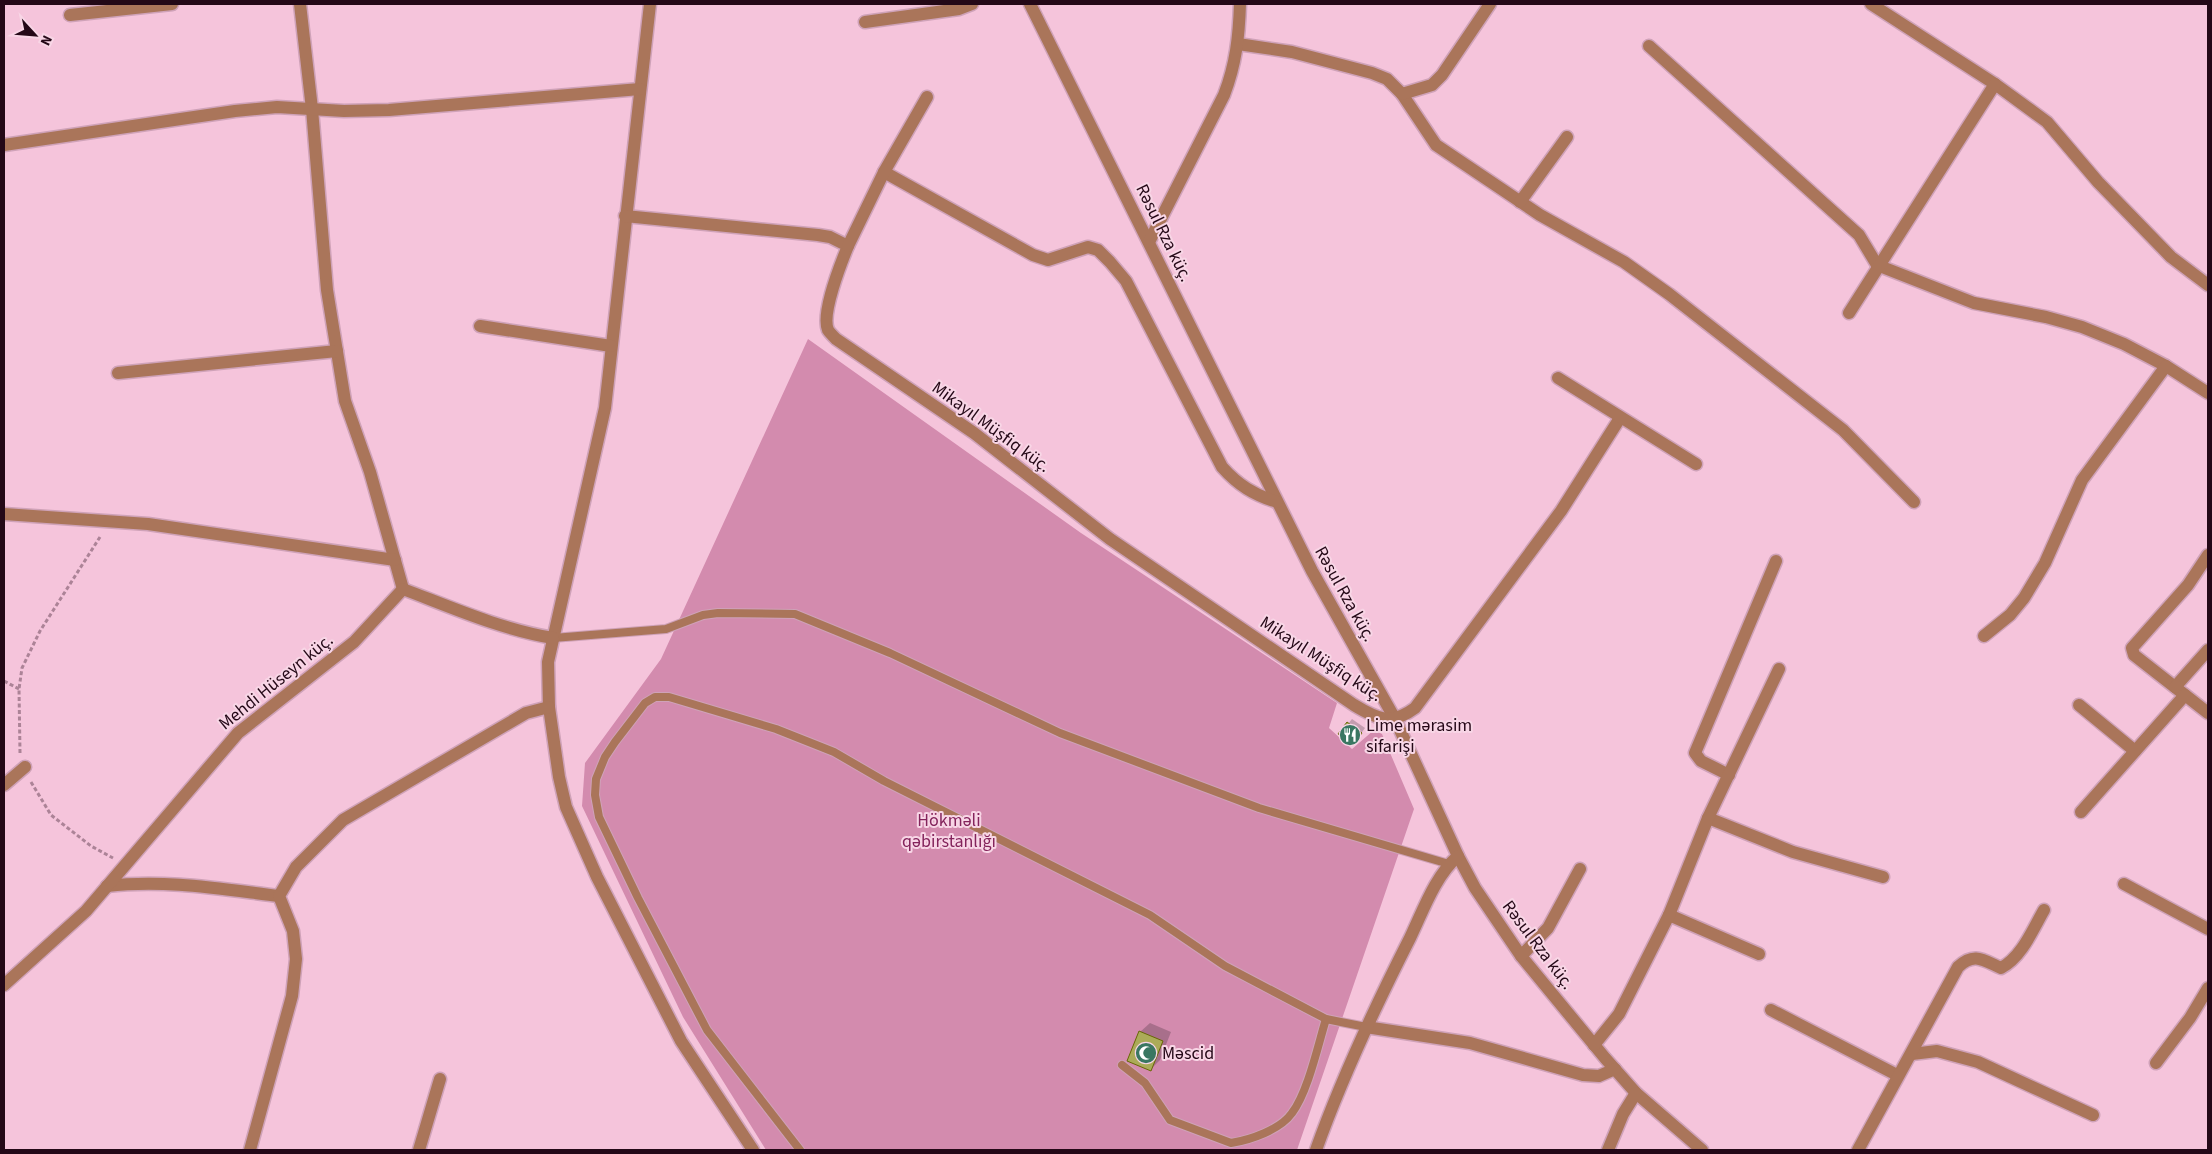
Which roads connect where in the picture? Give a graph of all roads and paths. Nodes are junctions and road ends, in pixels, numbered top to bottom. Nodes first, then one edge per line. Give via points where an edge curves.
1 (172, 4) edge
2 (300, 4) edge
3 (650, 4) edge
4 (972, 4) edge
5 (1030, 4) edge
6 (1240, 4) edge
7 (1490, 4) edge
8 (1871, 4) edge
9 (70, 15) dead end
10 (865, 22) dead end
11 (1238, 44) junction
12 (1649, 46) dead end
13 (1995, 84) junction
14 (640, 90) junction
15 (1402, 94) junction
16 (927, 97) dead end
17 (312, 109) junction
18 (1567, 137) dead end
19 (4, 145) edge
20 (884, 172) junction
21 (1520, 202) junction
22 (625, 216) junction
23 (1149, 242) junction
24 (848, 246) junction
25 (1877, 265) junction
26 (2208, 285) edge
27 (1849, 313) dead end
28 (480, 326) dead end
29 (611, 346) junction
30 (337, 351) junction
31 (2166, 366) junction
32 (118, 372) dead end
33 (1558, 378) dead end
34 (2208, 393) edge
35 (1620, 418) junction
36 (1696, 464) dead end
37 (1277, 502) junction
38 (1914, 502) dead end
39 (4, 514) edge
40 (110, 521) junction
41 (2208, 555) edge
42 (395, 560) junction
43 (1776, 561) dead end
44 (403, 588) junction
45 (1984, 636) dead end
46 (553, 638) junction
47 (2208, 650) edge
48 (1779, 669) dead end
49 (4, 681) edge
50 (2175, 687) junction
51 (19, 690) junction
52 (2185, 695) junction
53 (2079, 705) dead end
54 (548, 707) junction
55 (2208, 712) edge
56 (1395, 719) junction
57 (2135, 751) junction
58 (25, 767) junction
59 (1729, 775) junction
60 (4, 785) edge
61 (2081, 812) dead end
62 (1708, 818) junction
63 (1453, 860) junction
64 (125, 865) junction
65 (1580, 869) dead end
66 (1883, 877) dead end
67 (2124, 884) dead end
68 (107, 886) junction
69 (279, 896) junction
70 (2044, 910) dead end
71 (1668, 915) junction
72 (2208, 929) edge
73 (1759, 954) dead end
74 (1521, 956) junction
75 (4, 985) edge
76 (2208, 988) edge
77 (1771, 1010) dead end
78 (1326, 1018) junction
79 (1366, 1027) junction
80 (1594, 1045) junction
81 (1912, 1054) junction
82 (2156, 1063) dead end
83 (1122, 1065) dead end
84 (1615, 1069) junction
85 (1897, 1076) junction
86 (440, 1079) dead end
87 (1636, 1092) junction
88 (2093, 1114) dead end
89 (1695, 1148) edge
90 (250, 1150) edge
91 (418, 1150) edge
92 (753, 1150) edge
93 (800, 1150) edge
94 (1316, 1150) edge
95 (1608, 1150) edge
96 (1858, 1150) edge

1 - 9 street
2 - 17 street
3 - 14 street
4 - 10 street via 959,9
5 - 23 street, Rəsul Rza küç.
6 - 11 street
7 - 15 street via 1442,75 1432,85
8 - 13 street
11 - 15 street via 1292,52 1372,73 1387,79
11 - 23 street via 1233,73 1224,95
12 - 25 street via 1859,235
13 - 25 street
13 - 26 street via 2047,122 2098,182 2171,257
14 - 17 street via 389,110
14 - 22 street
15 - 21 street via 1436,145
16 - 20 street, Mikayıl Müşfiq küç.
17 - 19 street via 277,107 235,111
17 - 30 street via 327,290
18 - 21 street
20 - 24 street, Mikayıl Müşfiq küç.
20 - 37 street via 1033,255 1048,260 1088,246 1098,250 1126,281 1222,467 1236,483
21 - 38 street via 1624,262 1669,294 1842,430
22 - 24 street via 818,235
22 - 29 street
23 - 37 street, Rəsul Rza küç.
24 - 56 street, Mikayıl Müşfiq küç. via 826,318 828,330 836,339 982,439 1110,539 1354,705 1384,719
25 - 27 street
25 - 31 street via 1974,303 2082,327
28 - 29 street
29 - 46 street via 605,408
30 - 32 street
30 - 42 street via 345,401 370,472
31 - 34 street
31 - 45 street via 2082,480 2045,563 2024,598 2010,615
33 - 35 street
35 - 36 street
35 - 56 street via 1561,511 1415,708
37 - 56 street, Rəsul Rza küç.
39 - 40 street
40 - 42 street
40 - 51 path via 40,631 22,668
41 - 50 street via 2188,585 2132,648 2134,655
42 - 44 street
43 - 59 street via 1695,753 1701,761
44 - 46 street via 517,632
44 - 64 street, Mehdi Hüseyn küç. via 354,642 238,733
46 - 54 street via 547,679
46 - 63 lane via 666,629 718,613 795,614 890,653 1069,737 1259,808
47 - 50 street
48 - 59 street
49 - 51 path
50 - 52 street
51 - 58 path via 20,754
52 - 55 street
52 - 57 street
53 - 57 street
54 - 69 street via 526,713 343,820 296,867
54 - 92 street via 566,807 597,877 681,1041
56 - 63 street, Rəsul Rza küç.
57 - 61 street
58 - 60 street
58 - 64 path via 51,815 91,846
59 - 62 street
62 - 66 street via 1793,852
62 - 71 street
63 - 74 street, Rəsul Rza küç.
63 - 79 street via 1433,891
64 - 68 street, Mehdi Hüseyn küç.
65 - 74 street via 1548,928
67 - 72 street
68 - 69 street via 180,884
68 - 75 street, Mehdi Hüseyn küç. via 86,910
69 - 90 street via 293,931 296,959 292,996
70 - 81 street via 2020,952 2009,964 2001,968 1976,958 1966,959 1958,967
71 - 73 street
71 - 80 street via 1619,1014
74 - 80 street, Rəsul Rza küç.
76 - 82 street
77 - 85 street
78 - 79 lane
78 - 83 lane via 1302,1095 1293,1113 1281,1125 1241,1142 1230,1143 1170,1120 1145,1083
78 - 93 lane via 1225,966 1150,915 834,752 776,729 669,697 655,697 645,702 605,757 596,779 599,817 707,1030
79 - 84 street via 1470,1043 1582,1075 1599,1076
79 - 94 street
80 - 84 street, Rəsul Rza küç.
81 - 85 street
81 - 88 street via 1937,1051 1978,1062
84 - 87 street, Rəsul Rza küç.
85 - 96 street
86 - 91 street
87 - 89 street, Rəsul Rza küç.
87 - 95 street

